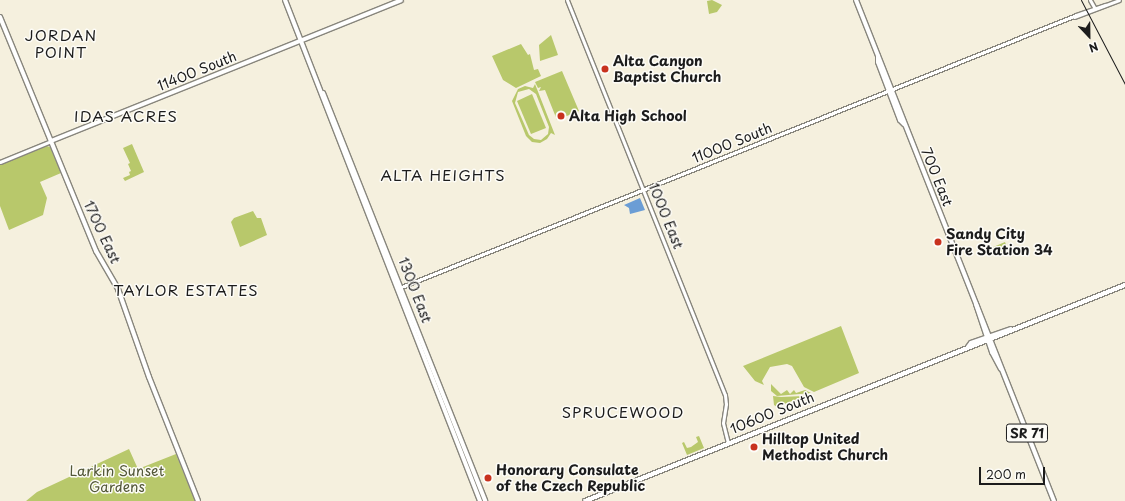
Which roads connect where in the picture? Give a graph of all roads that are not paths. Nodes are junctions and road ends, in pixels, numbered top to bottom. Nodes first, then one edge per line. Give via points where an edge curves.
1 (284, 0) edge
2 (401, 0) edge
3 (567, 0) edge
4 (856, 0) edge
5 (1090, 0) edge
6 (1119, 0) edge
7 (1105, 5) junction
8 (1094, 7) junction
9 (0, 17) edge
10 (1074, 17) junction
11 (302, 40) junction
12 (891, 90) junction
13 (51, 141) junction
14 (0, 162) edge
15 (644, 190) junction
16 (1125, 284) edge
17 (400, 288) junction
18 (989, 338) junction
19 (432, 376) junction
20 (444, 395) junction
21 (728, 443) junction
22 (198, 501) edge
23 (480, 501) edge
24 (485, 501) edge
25 (585, 501) edge
26 (1054, 501) edge

1 - 11 main road, 1300 East
2 - 11 main road, 11400 South
3 - 15 street, 1000 East
4 - 12 main road, 700 East / SR 71
5 - 8 street
6 - 7 street, 11000 South
7 - 8 street, 11000 South
7 - 10 street, 11000 South
8 - 10 street, 11000 South
9 - 13 main road, 1700 East
10 - 12 street, 11000 South
11 - 13 main road, 11400 South
11 - 17 main road, 1300 East
12 - 15 street, 11000 South
12 - 18 main road, 700 East / SR 71
13 - 14 street, 11400 South
13 - 22 main road, 1700 East via 96,251 118,289 149,377
15 - 17 street, 11000 South
15 - 21 street, 1000 East via 725,395 726,411 723,423
16 - 18 main road, 10600 South
17 - 19 main road, 1300 East
17 - 20 main road, 1300 East
18 - 21 main road, 10600 South
18 - 26 main road, 700 East / SR 71
19 - 20 main road via 435,377
19 - 23 main road, 1300 East
20 - 24 main road, 1300 East
21 - 25 main road, 10600 South

